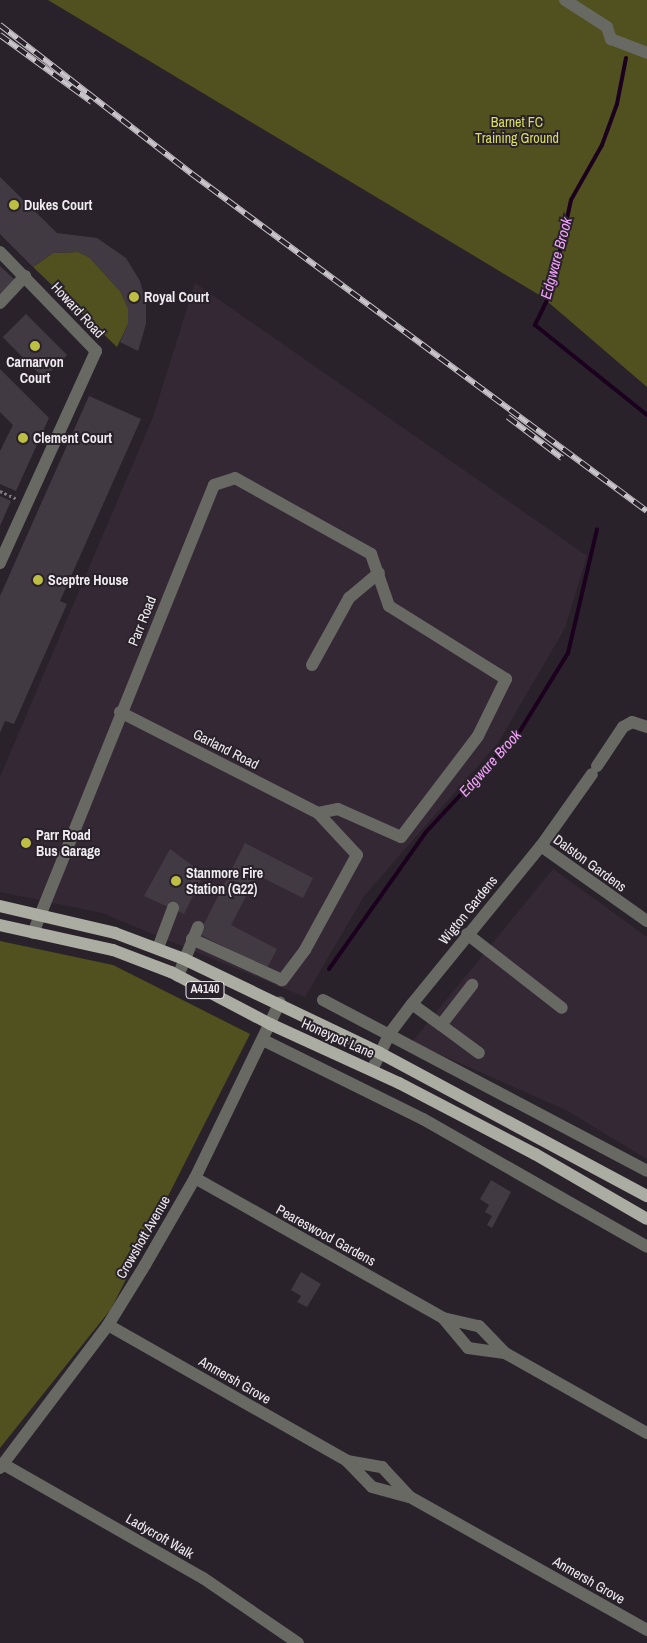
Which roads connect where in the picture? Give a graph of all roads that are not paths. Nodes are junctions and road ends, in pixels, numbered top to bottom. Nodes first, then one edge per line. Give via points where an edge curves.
1 (566, 0) edge
2 (647, 52) edge
3 (0, 252) edge
4 (25, 276) junction
5 (0, 303) edge
6 (0, 563) edge
7 (378, 572) junction
8 (312, 665) dead end
9 (120, 712) junction
10 (647, 727) edge
11 (318, 812) junction
12 (541, 846) junction
13 (0, 906) edge
14 (174, 908) dead end
15 (37, 915) junction
16 (647, 921) edge
17 (0, 925) edge
18 (198, 927) dead end
19 (33, 933) junction
20 (467, 934) junction
21 (192, 939) junction
22 (158, 948) junction
23 (184, 959) junction
24 (178, 976) junction
25 (472, 986) dead end
26 (323, 1000) dead end
27 (280, 1002) junction
28 (412, 1004) junction
29 (562, 1008) dead end
30 (270, 1024) junction
31 (441, 1026) junction
32 (390, 1033) junction
33 (263, 1040) junction
34 (380, 1053) junction
35 (479, 1053) dead end
36 (372, 1070) junction
37 (647, 1171) edge
38 (195, 1178) junction
39 (647, 1196) edge
40 (647, 1219) edge
41 (647, 1247) edge
42 (443, 1318) junction
43 (108, 1325) junction
44 (505, 1353) junction
45 (647, 1433) edge
46 (346, 1461) junction
47 (1, 1466) edge
48 (410, 1497) junction
49 (647, 1630) edge
50 (298, 1643) edge

1 - 2 street via 607,27 610,39
3 - 4 street, Howard Road
4 - 5 street
4 - 6 street, Howard Road via 96,351
7 - 8 street via 350,598
7 - 9 street, Parr Road via 371,554 235,478 214,486
7 - 11 street via 389,606 506,679 478,736 402,836 391,835 338,809
9 - 11 street, Garland Road
9 - 15 street, Parr Road
10 - 12 street, Wigton Gardens via 632,722 623,727
11 - 21 street via 357,855 305,950 282,980
12 - 16 street, Dalston Gardens
12 - 20 street, Wigton Gardens
13 - 15 main road, Honeypot Lane / A4140
14 - 22 street
15 - 19 street, Parr Road
15 - 22 main road, Honeypot Lane / A4140 via 115,933
17 - 19 main road, Honeypot Lane / A4140
18 - 21 street
19 - 24 main road, Honeypot Lane / A4140 via 113,950
20 - 28 street, Wigton Gardens
20 - 29 street
21 - 23 street
22 - 23 main road, Honeypot Lane / A4140
23 - 24 street
23 - 27 main road, Honeypot Lane / A4140
24 - 30 main road, Honeypot Lane / A4140
25 - 31 street
26 - 32 street
27 - 30 street, Crowshott Avenue
27 - 34 main road, Honeypot Lane / A4140
28 - 31 street
28 - 32 street, Wigton Gardens
30 - 33 street, Crowshott Avenue
30 - 36 main road, Honeypot Lane / A4140
31 - 35 street
32 - 34 street, Wigton Gardens
32 - 37 street
33 - 38 street, Crowshott Avenue
33 - 41 street via 423,1119
34 - 36 street, Wigton Gardens
34 - 39 main road, Honeypot Lane / A4140
36 - 40 main road, Honeypot Lane / A4140 via 535,1154
38 - 42 street, Peareswood Gardens
38 - 43 street, Crowshott Avenue
42 - 44 street, Peareswood Gardens via 479,1326
42 - 44 street, Peareswood Gardens via 468,1348
43 - 46 street, Anmersh Grove
43 - 47 street, Crowshott Avenue
44 - 45 street, Peareswood Gardens
46 - 48 street, Anmersh Grove via 372,1486
46 - 48 street, Anmersh Grove via 382,1467
47 - 50 street, Ladycroft Walk via 203,1578
48 - 49 street, Anmersh Grove

